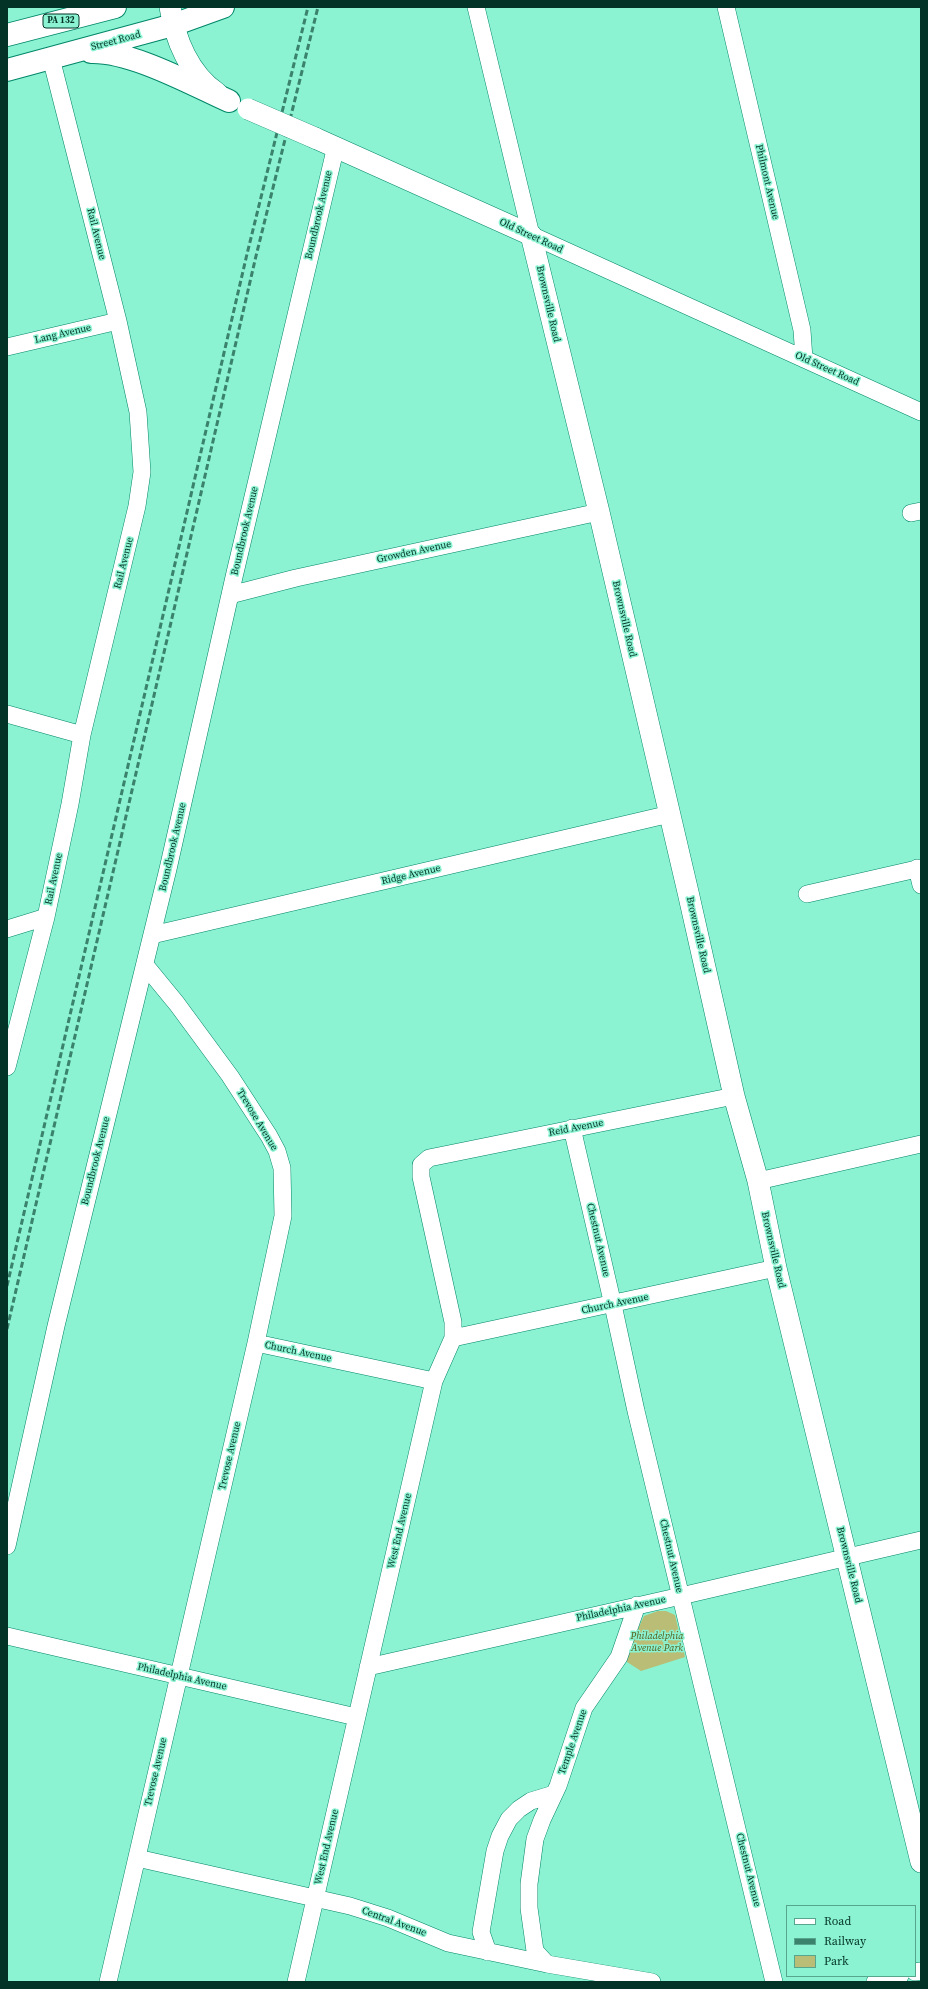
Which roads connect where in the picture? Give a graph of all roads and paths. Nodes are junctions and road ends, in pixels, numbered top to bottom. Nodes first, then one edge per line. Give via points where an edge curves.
1 (115, 7) edge
2 (223, 7) edge
3 (476, 7) edge
4 (726, 7) edge
5 (171, 16) edge
6 (7, 35) edge
7 (73, 52) junction
8 (51, 58) junction
9 (7, 70) edge
10 (238, 105) junction
11 (336, 146) junction
12 (531, 236) junction
13 (118, 321) junction
14 (7, 347) edge
15 (804, 359) junction
16 (921, 412) edge
17 (599, 512) junction
18 (230, 595) junction
19 (7, 714) edge
20 (82, 735) junction
21 (670, 814) junction
22 (919, 868) edge
23 (921, 885) edge
24 (807, 894) dead end
25 (46, 917) junction
26 (7, 929) edge
27 (152, 935) junction
28 (145, 965) junction
29 (7, 1067) edge
30 (734, 1096) junction
31 (572, 1128) junction
32 (921, 1144) edge
33 (421, 1165) joint
34 (758, 1181) junction
35 (776, 1268) junction
36 (614, 1305) junction
37 (453, 1338) junction
38 (256, 1343) junction
39 (434, 1381) junction
40 (921, 1540) edge
41 (7, 1546) edge
42 (847, 1556) junction
43 (681, 1596) junction
44 (637, 1605) junction
45 (7, 1636) edge
46 (368, 1667) junction
47 (178, 1676) junction
48 (356, 1717) junction
49 (554, 1794) junction
50 (137, 1858) junction
51 (921, 1862) edge
52 (316, 1899) junction
53 (488, 1952) junction
54 (547, 1964) junction
55 (896, 1977) edge
56 (108, 1982) edge
57 (296, 1982) edge
58 (652, 1982) edge
59 (774, 1982) edge
60 (875, 1982) edge

1 - 6 main road, PA 132
2 - 5 main road, Street Road
3 - 12 street, Brownsville Road
4 - 15 street, Philmont Avenue via 802,330
5 - 7 main road, Street Road
5 - 10 street, Old Street Road via 184,52 196,74 211,89
7 - 8 main road, Street Road
7 - 10 main road via 104,52 131,59
8 - 9 main road, Street Road
8 - 13 street, Rail Avenue
10 - 11 street, Old Street Road, bridge
11 - 12 street, Old Street Road
11 - 18 street, Boundbrook Avenue
12 - 15 street, Old Street Road
12 - 17 street, Brownsville Road
13 - 14 street, Lang Avenue
13 - 20 street, Rail Avenue via 138,412 142,472 137,506
15 - 16 street, Old Street Road
17 - 18 street, Growden Avenue via 296,578
17 - 21 street, Brownsville Road
18 - 27 street, Boundbrook Avenue
19 - 20 street
20 - 25 street, Rail Avenue
21 - 27 street, Ridge Avenue
21 - 30 street, Brownsville Road
22 - 23 street
22 - 24 street
25 - 26 street
25 - 29 street, Rail Avenue
27 - 28 street, Boundbrook Avenue
28 - 38 street, Trevose Avenue via 230,1076 277,1151 282,1168 283,1216
28 - 41 street, Boundbrook Avenue via 56,1326
30 - 31 street, Reid Avenue
30 - 34 street, Brownsville Road
31 - 33 street, Reid Avenue via 429,1158
31 - 36 street, Chestnut Avenue
32 - 34 street
33 - 37 street, West End Avenue via 421,1177 452,1322
34 - 35 street, Brownsville Road
35 - 36 street, Church Avenue
35 - 42 street, Brownsville Road
36 - 37 street, Church Avenue
36 - 43 street, Chestnut Avenue via 636,1411
37 - 39 street, West End Avenue
38 - 39 street, Church Avenue
38 - 47 street, Trevose Avenue
39 - 46 street, West End Avenue
40 - 42 street, Philadelphia Avenue
42 - 43 street, Philadelphia Avenue
42 - 51 street, Brownsville Road
43 - 44 street, Philadelphia Avenue
43 - 59 street, Chestnut Avenue
44 - 46 street, Philadelphia Avenue
44 - 49 street, Temple Avenue via 619,1657 584,1708
45 - 47 street, Philadelphia Avenue
46 - 48 street, West End Avenue
47 - 48 street, Philadelphia Avenue
47 - 50 street, Trevose Avenue
48 - 52 street, West End Avenue
49 - 53 street via 531,1801 518,1809 500,1836 481,1932
49 - 54 street, Temple Avenue via 535,1839 529,1884 529,1908 535,1951
50 - 52 street, Central Avenue
50 - 56 street, Trevose Avenue
52 - 53 street, Central Avenue via 388,1918 448,1943
52 - 57 street, West End Avenue
53 - 54 street, Central Avenue
54 - 58 street, Central Avenue
55 - 60 street

